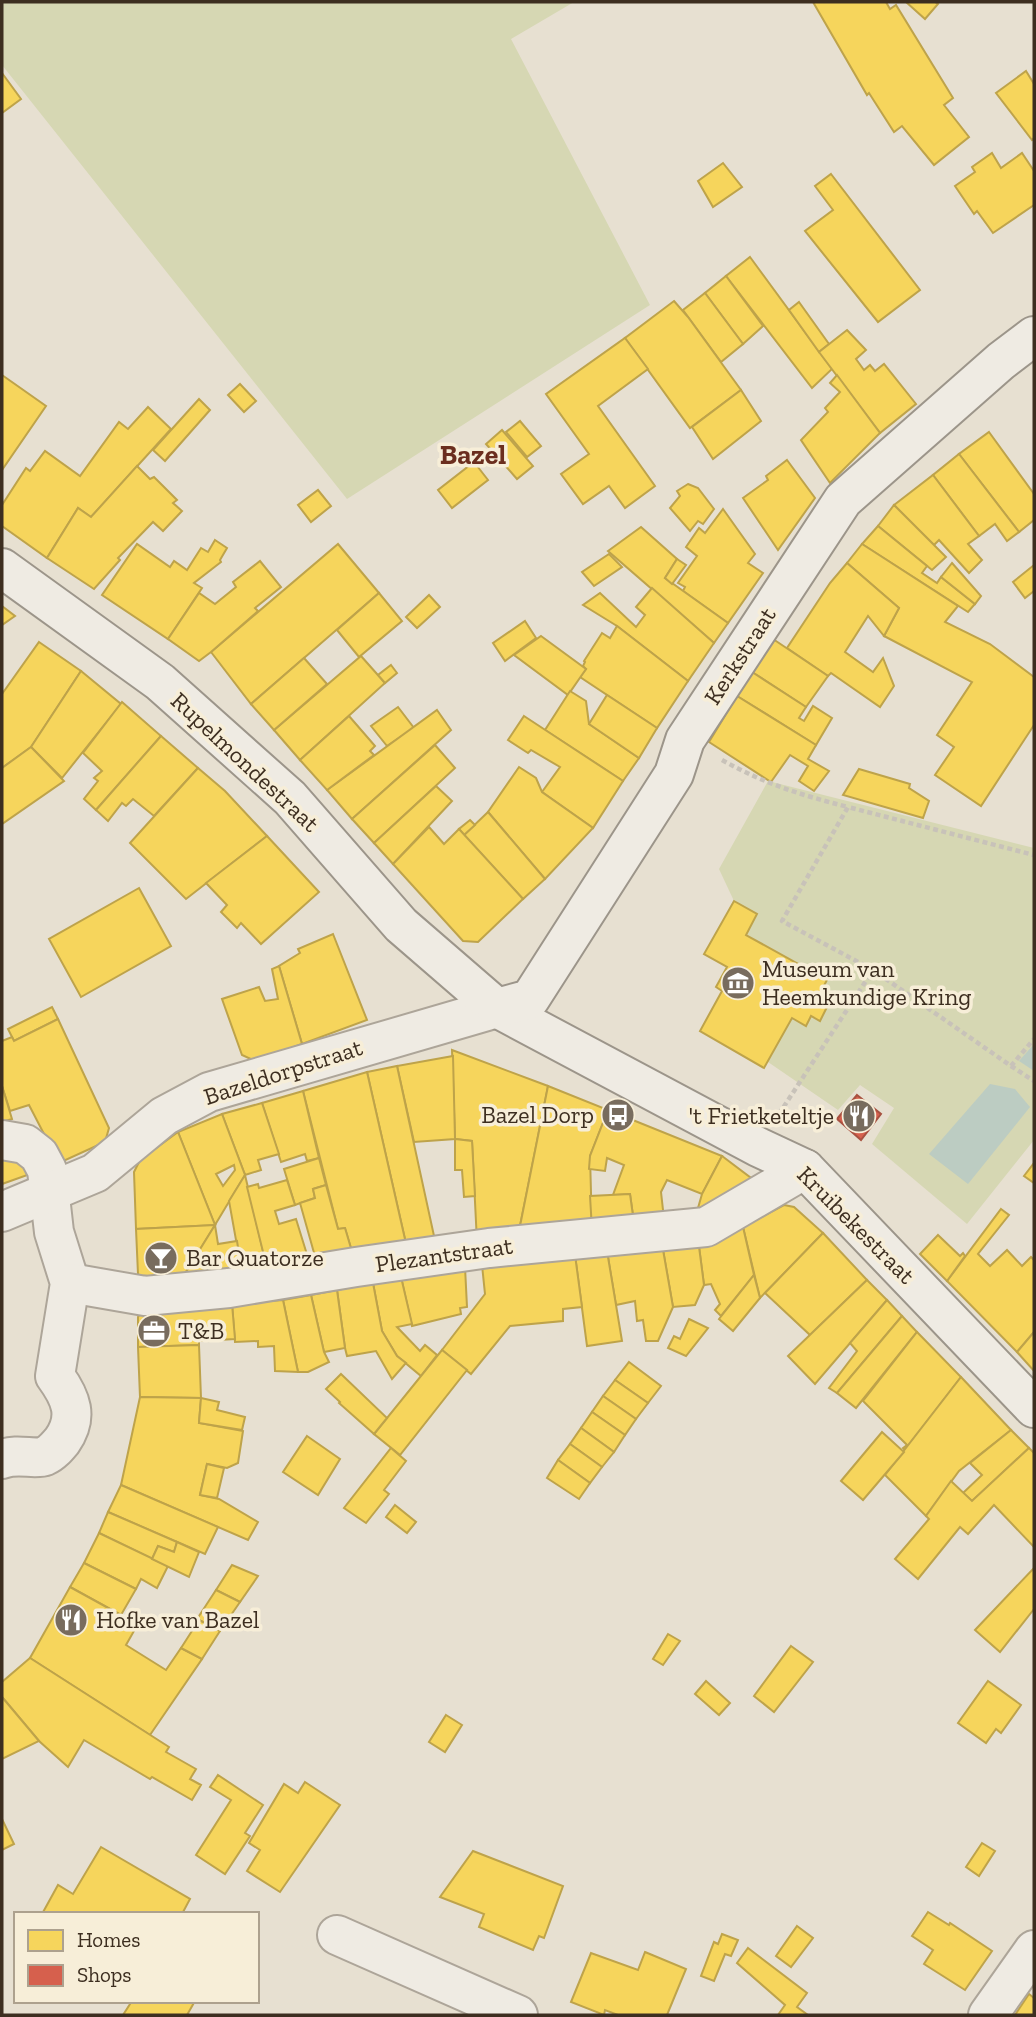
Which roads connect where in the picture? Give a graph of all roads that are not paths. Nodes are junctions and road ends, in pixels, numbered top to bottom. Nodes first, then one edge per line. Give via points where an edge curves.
1 (1034, 336) edge
2 (2, 568) edge
3 (497, 1008) junction
4 (2, 1140) edge
5 (805, 1169) junction
6 (51, 1193) junction
7 (2, 1212) edge
8 (70, 1283) junction
9 (1034, 1408) edge
10 (2, 1459) edge
11 (337, 1935) dead end
12 (1034, 1950) edge
13 (518, 2015) edge
14 (988, 2015) edge

1 - 3 street, Kerkstraat via 843,500 685,740 674,774 530,999
2 - 3 street, Rupelmondestraat via 160,682 290,798 401,925
3 - 5 street, Kruibekestraat
3 - 6 street, Bazeldorpstraat via 209,1092 164,1116 95,1173
4 - 6 street via 25,1144 39,1156
5 - 8 street, Plezantstraat via 706,1227 489,1248 169,1294 145,1296
5 - 9 street, Kruibekestraat
6 - 7 street, Bazeldorpstraat
6 - 8 street via 54,1232
8 - 10 street via 55,1376 67,1393 72,1423 56,1449 43,1457 12,1455
11 - 13 street
12 - 14 street

